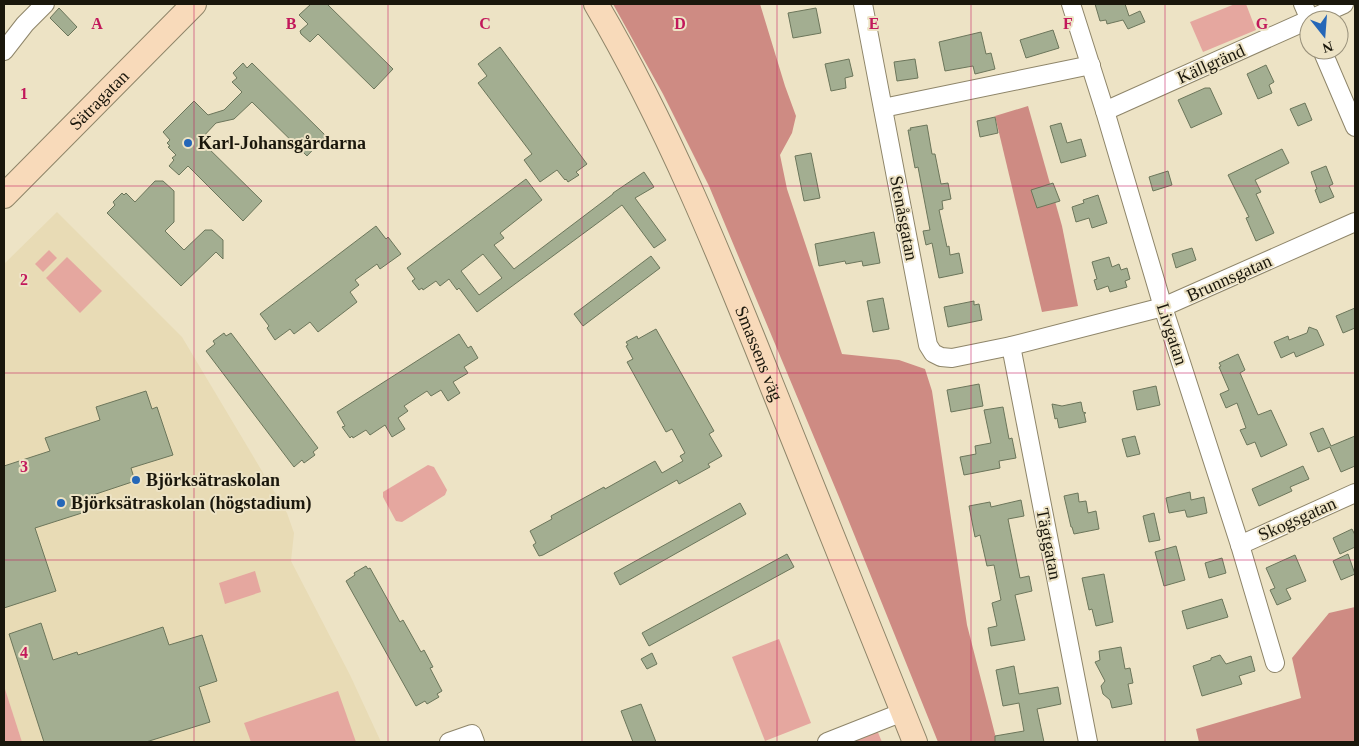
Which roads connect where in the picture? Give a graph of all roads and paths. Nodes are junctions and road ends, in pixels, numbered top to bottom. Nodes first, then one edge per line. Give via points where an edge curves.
1 (45, 4) edge
2 (194, 4) edge
3 (596, 4) edge
4 (863, 4) edge
5 (1071, 4) edge
6 (1344, 4) edge
7 (1331, 10) edge
8 (1299, 25) edge
9 (4, 51) edge
10 (1326, 60) edge
11 (1090, 65) junction
12 (883, 108) junction
13 (1106, 111) junction
14 (1355, 127) edge
15 (4, 196) edge
16 (1355, 222) edge
17 (1163, 307) junction
18 (1011, 346) junction
19 (1355, 493) edge
20 (1240, 545) junction
21 (1275, 663) dead end
22 (903, 712) junction
23 (449, 742) edge
24 (475, 742) edge
25 (827, 742) edge
26 (915, 742) edge
27 (1088, 742) edge

1 - 9 street
2 - 15 street, Sätragatan
3 - 22 street, Smassens väg via 668,140 722,262
4 - 12 street, Stenåsgatan
5 - 11 street, Livgatan
6 - 7 street, Källgränd
8 - 13 street, Källgränd
10 - 14 street
11 - 12 street
11 - 13 street, Livgatan
12 - 18 street, Stenåsgatan via 928,345 933,353 952,358
13 - 17 street, Livgatan
16 - 17 street, Brunnsgatan
17 - 18 street, Brunnsgatan
17 - 20 street, Livgatan
18 - 27 street, Tägtgatan
19 - 20 street, Skogsgatan
20 - 21 street, Livgatan
22 - 25 street
22 - 26 street, Smassens väg
23 - 24 street via 472,734

